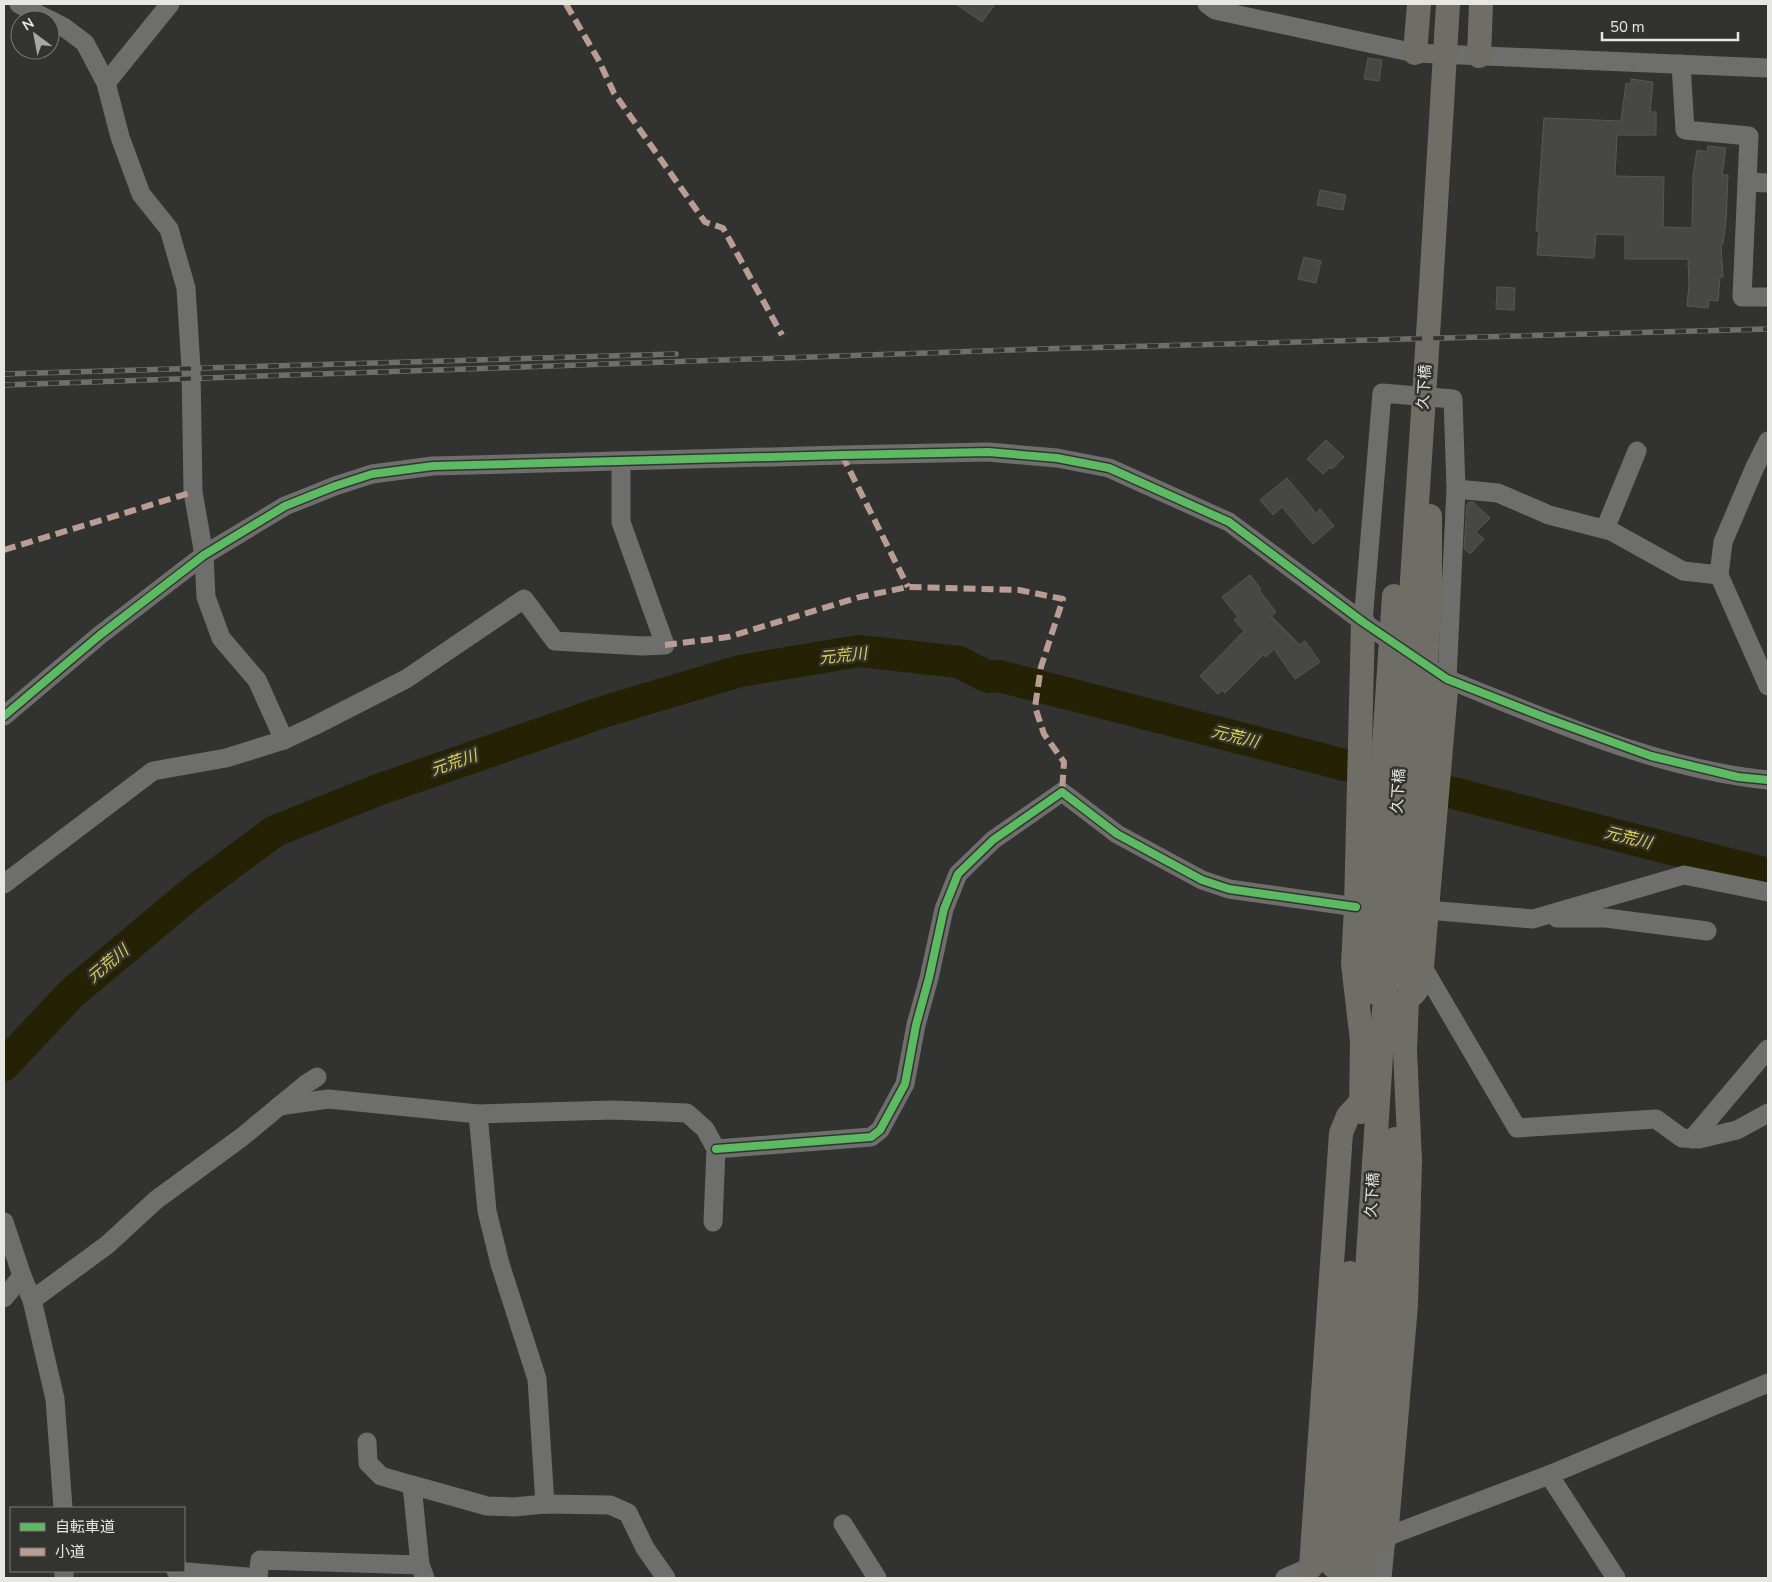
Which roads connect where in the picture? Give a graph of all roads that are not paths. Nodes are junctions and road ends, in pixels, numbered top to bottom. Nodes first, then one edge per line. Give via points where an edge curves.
1 (19, 4) edge
2 (170, 4) edge
3 (1207, 4) edge
4 (1419, 4) edge
5 (1448, 4) edge
6 (1481, 4) edge
7 (31, 10) edge
8 (60, 25) edge
9 (1415, 53) junction
10 (1479, 56) junction
11 (1681, 64) junction
12 (1768, 68) edge
13 (106, 83) junction
14 (1747, 182) junction
15 (1768, 183) edge
16 (1768, 297) edge
17 (1430, 304) junction
18 (1768, 441) edge
19 (1637, 451) dead end
20 (622, 462) junction
21 (1456, 489) junction
22 (1605, 529) junction
23 (204, 555) junction
24 (1719, 575) junction
25 (1363, 622) junction
26 (1447, 679) junction
27 (1768, 686) edge
28 (4, 716) edge
29 (284, 740) junction
30 (1768, 780) edge
31 (4, 884) edge
32 (1768, 892) edge
33 (1356, 907) junction
34 (1427, 910) junction
35 (1533, 918) junction
36 (1707, 930) dead end
37 (1414, 958) junction
38 (1360, 1017) junction
39 (1768, 1049) edge
40 (317, 1077) dead end
41 (1406, 1083) junction
42 (1362, 1101) junction
43 (279, 1106) junction
44 (1768, 1113) edge
45 (478, 1114) junction
46 (1692, 1139) junction
47 (716, 1149) junction
48 (4, 1222) edge
49 (713, 1222) dead end
50 (22, 1276) junction
51 (4, 1298) edge
52 (32, 1300) junction
53 (1768, 1383) edge
54 (367, 1442) dead end
55 (1549, 1475) junction
56 (412, 1485) junction
57 (545, 1504) junction
58 (63, 1507) edge
59 (842, 1524) dead end
60 (1386, 1537) junction
61 (423, 1571) edge
62 (185, 1572) edge
63 (1311, 1572) edge
64 (666, 1578) edge
65 (877, 1578) edge
66 (1285, 1578) edge
67 (1332, 1578) edge
68 (1346, 1578) edge
69 (1363, 1578) edge
70 (1382, 1578) edge
71 (1616, 1578) edge

1 - 7 street
2 - 13 street
3 - 9 street via 1214,10
4 - 9 main road
5 - 17 main road, 久下橋
6 - 10 main road
8 - 13 street via 86,43
9 - 10 street
10 - 11 street
11 - 12 street
11 - 14 street via 1685,130 1749,136
13 - 23 street via 120,138 141,194 169,229 186,288 193,492
14 - 15 street
14 - 16 street via 1742,297
17 - 37 main road via 1430,601
17 - 38 main road via 1397,560 1371,946
17 - 68 main road, 久下橋
18 - 24 street via 1723,542
19 - 22 street
20 - 23 street via 433,466 372,474 285,506
20 - 25 street via 988,452 1057,458 1109,468 1229,522
20 - 29 street via 621,522 665,645 555,641 524,598 406,679
21 - 22 street via 1498,493 1549,515
21 - 25 street via 1453,399 1382,393
21 - 26 street
22 - 24 street via 1683,571
23 - 28 street via 100,635
23 - 29 street via 206,597 221,638 257,680
24 - 27 street
25 - 26 street
25 - 33 main road
26 - 30 street via 1651,756 1738,777
26 - 34 main road
29 - 31 street via 226,758 153,771
32 - 35 street via 1684,875
33 - 38 main road via 1353,964
33 - 47 street via 1228,890 1202,880 1117,834 1062,792 993,840 958,874 944,909 916,1025 906,1084 880,1130 871,1137
34 - 35 street
34 - 37 main road
35 - 36 street via 1606,918
37 - 41 main road via 1418,990 1407,999
37 - 46 street via 1518,1128 1656,1119 1682,1138
38 - 42 main road
39 - 46 street
40 - 43 street
41 - 60 main road via 1410,1161 1406,1305
41 - 69 main road via 1397,1120 1394,1152
42 - 63 main road via 1348,1116 1341,1133
42 - 67 main road via 1334,1501
43 - 45 street via 328,1099
43 - 52 street via 156,1200 107,1245
44 - 46 street via 1737,1130
45 - 47 street via 613,1110 687,1113 705,1129
45 - 57 street via 487,1210 500,1264 537,1379
47 - 49 street
48 - 50 street
50 - 51 street
50 - 52 street
52 - 58 street via 55,1400
53 - 55 street
54 - 56 street via 368,1463 381,1476
55 - 60 street
55 - 71 street
56 - 57 street via 487,1506
56 - 61 street
57 - 64 street via 610,1506 628,1513 645,1548
59 - 65 street
60 - 63 street
60 - 70 street
61 - 62 street via 260,1560 258,1578
63 - 66 street

